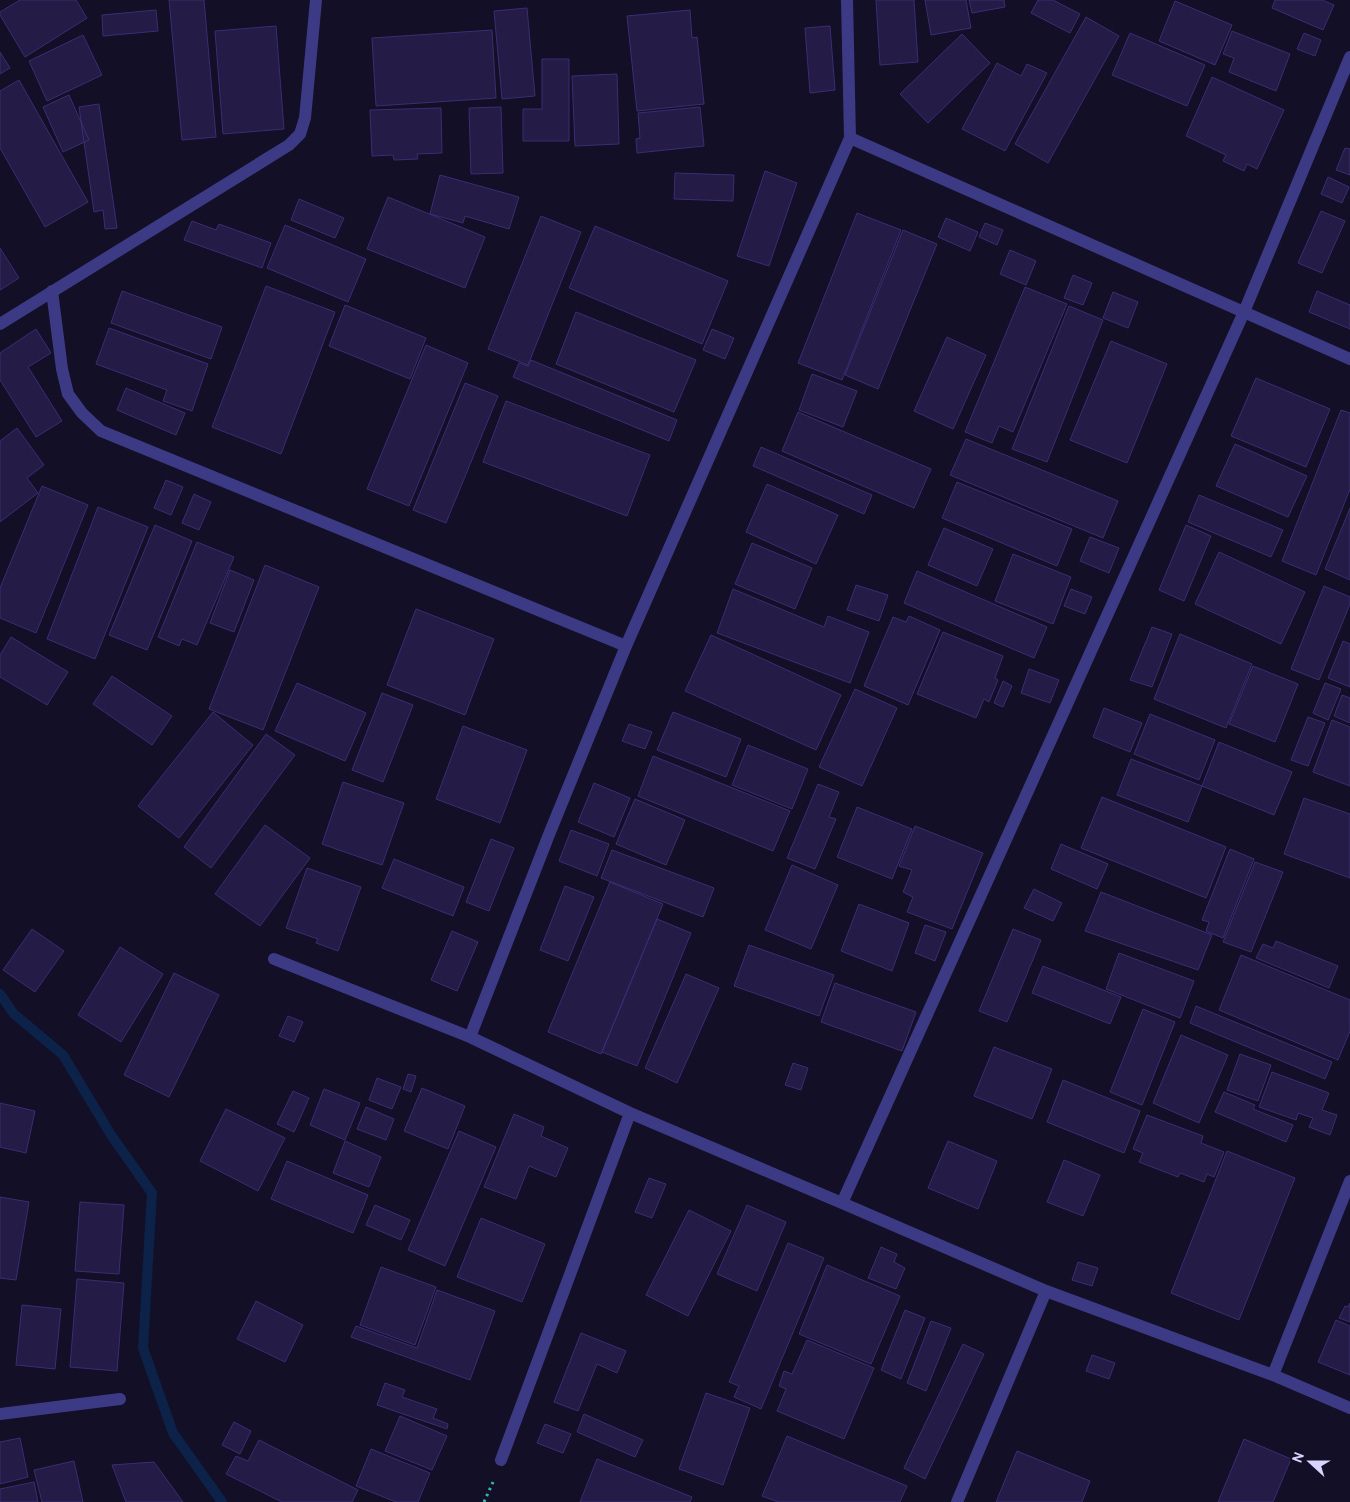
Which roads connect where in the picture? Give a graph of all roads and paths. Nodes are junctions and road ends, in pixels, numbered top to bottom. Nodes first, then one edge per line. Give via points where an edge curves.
1 (316, 0) edge
2 (847, 0) edge
3 (1350, 57) edge
4 (850, 138) junction
5 (52, 292) junction
6 (1244, 312) junction
7 (0, 324) edge
8 (1350, 359) edge
9 (626, 646) junction
10 (274, 959) dead end
11 (470, 1037) junction
12 (630, 1113) junction
13 (1350, 1181) edge
14 (842, 1202) junction
15 (1046, 1291) junction
16 (1273, 1375) junction
17 (120, 1400) dead end
18 (1350, 1408) edge
19 (0, 1414) edge
20 (501, 1460) dead end
21 (957, 1502) edge

1 - 5 street via 300,134 289,145
2 - 4 street
3 - 6 street
4 - 6 street
4 - 9 street
5 - 7 street
5 - 9 street via 68,394 101,432
6 - 8 street
6 - 14 street
9 - 11 street
10 - 11 street
11 - 12 street
12 - 14 street
12 - 20 street
13 - 16 street
14 - 15 street
15 - 16 street
15 - 21 street
16 - 18 street
17 - 19 street

